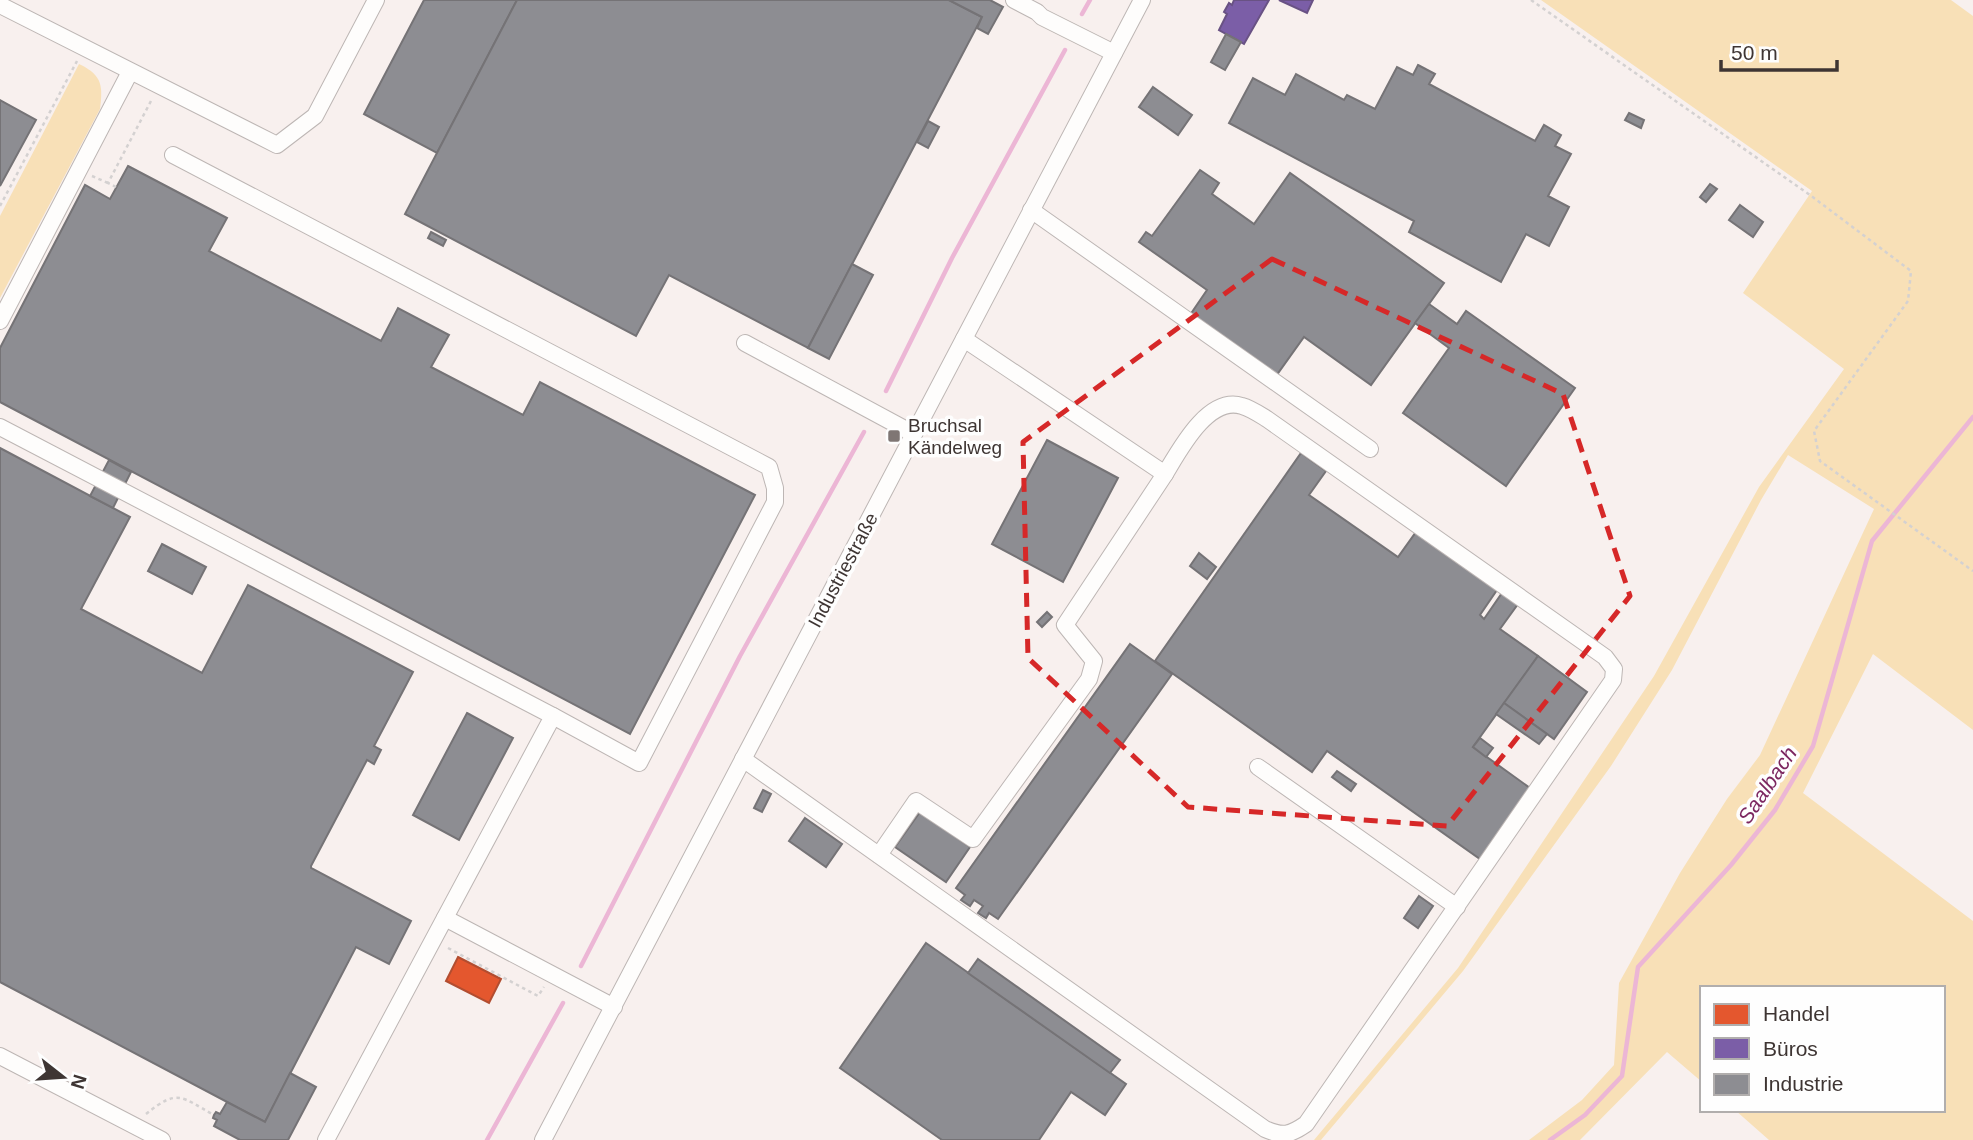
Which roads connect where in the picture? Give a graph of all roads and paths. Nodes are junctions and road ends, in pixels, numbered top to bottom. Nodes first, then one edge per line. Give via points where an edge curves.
1 (376, 0) edge
2 (1014, 0) edge
3 (1142, 0) edge
4 (1531, 0) edge
5 (0, 5) edge
6 (84, 49) junction
7 (1114, 53) junction
8 (131, 72) junction
9 (159, 86) junction
10 (173, 155) dead end
11 (116, 187) dead end
12 (0, 206) edge
13 (1031, 210) junction
14 (0, 321) edge
15 (964, 339) junction
16 (745, 343) dead end
17 (0, 427) edge
18 (908, 431) junction
19 (1370, 450) dead end
20 (1165, 474) junction
21 (1973, 571) edge
22 (553, 716) junction
23 (743, 759) junction
24 (1258, 767) dead end
25 (879, 855) junction
26 (1457, 907) junction
27 (445, 918) junction
28 (446, 947) dead end
29 (555, 975) junction
30 (614, 1007) junction
31 (0, 1056) edge
32 (214, 1115) dead end
33 (133, 1125) junction
34 (162, 1140) edge
35 (326, 1140) edge
36 (543, 1140) edge

1 - 9 street via 315,116 277,145
2 - 7 street
3 - 7 street, Industriestraße
4 - 21 path via 1911,271 1909,301 1814,431 1820,461
5 - 6 street
6 - 8 street
6 - 12 path
7 - 13 street, Industriestraße
8 - 9 street
8 - 14 street
9 - 11 path via 108,183
10 - 22 street via 769,467 775,502 639,762
13 - 15 street, Industriestraße
13 - 19 street
15 - 18 street, Industriestraße
15 - 20 street
16 - 18 street
17 - 22 street
18 - 23 street, Industriestraße
20 - 25 street via 1065,625 1094,661 1089,678 974,839 916,801
20 - 26 street via 1188,436 1218,407 1240,405 1605,657 1614,669 1613,680
22 - 27 street
23 - 25 street
23 - 30 street, Industriestraße
24 - 26 street
25 - 26 street via 1280,1136 1292,1135 1306,1124
27 - 29 street
27 - 35 street
28 - 29 path via 538,996
29 - 30 street
30 - 36 street, Industriestraße
31 - 33 street
32 - 33 path via 172,1097
33 - 34 street

